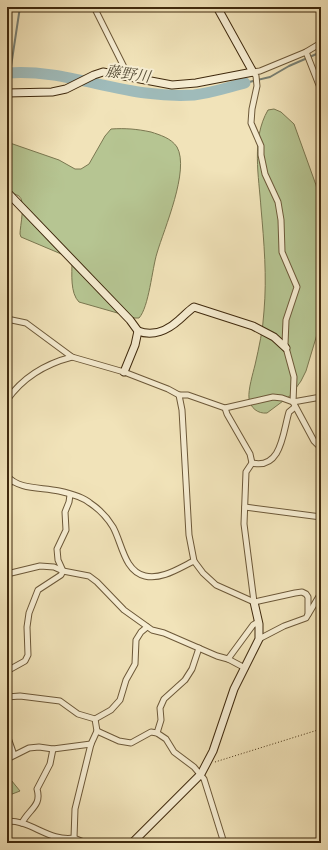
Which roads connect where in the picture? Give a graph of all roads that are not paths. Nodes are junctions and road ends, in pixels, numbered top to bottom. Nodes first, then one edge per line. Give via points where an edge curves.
1 (94, 7) edge
2 (217, 7) edge
3 (321, 43) edge
4 (306, 52) junction
5 (253, 72) junction
6 (127, 76) junction
7 (321, 90) edge
8 (7, 92) edge
9 (7, 192) edge
10 (7, 319) edge
11 (138, 331) junction
12 (286, 348) junction
13 (72, 357) junction
14 (124, 372) junction
15 (179, 396) junction
16 (321, 397) edge
17 (7, 400) edge
18 (294, 404) junction
19 (225, 408) junction
20 (321, 448) edge
21 (252, 463) junction
22 (7, 476) edge
23 (11, 481) junction
24 (7, 487) edge
25 (70, 495) junction
26 (246, 507) junction
27 (321, 517) edge
28 (194, 561) junction
29 (63, 571) junction
30 (7, 574) edge
31 (321, 593) edge
32 (254, 602) junction
33 (308, 614) junction
34 (258, 622) junction
35 (147, 627) junction
36 (259, 639) junction
37 (198, 648) junction
38 (228, 659) junction
39 (245, 668) junction
40 (7, 670) edge
41 (7, 697) edge
42 (95, 719) junction
43 (97, 731) junction
44 (157, 732) junction
45 (7, 735) edge
46 (90, 744) junction
47 (53, 749) junction
48 (14, 755) junction
49 (7, 759) edge
50 (201, 774) junction
51 (7, 821) edge
52 (22, 822) junction
53 (74, 838) junction
54 (86, 843) edge
55 (132, 843) edge
56 (224, 843) edge

1 - 6 street
2 - 5 street
3 - 4 street
4 - 5 street
4 - 7 street
5 - 6 street via 172,85
5 - 12 street via 257,86 251,123 261,146 265,174 278,202 282,252 296,287 286,320
6 - 8 street via 103,72 52,92
9 - 11 street
10 - 13 street via 26,324
11 - 12 street via 146,334 156,333 180,320 194,307 253,326 274,337
11 - 14 street
12 - 18 street via 294,378
13 - 14 street
13 - 17 street via 42,368 15,388
14 - 15 street via 168,389
15 - 19 street via 188,395
15 - 28 street via 182,410 188,535
16 - 18 street
18 - 19 street via 273,397
18 - 20 street via 314,441
18 - 21 street via 289,412 284,439 278,450 269,461 258,465
19 - 21 street via 250,454
21 - 26 street via 246,472
22 - 23 street
23 - 24 street
23 - 25 street
25 - 28 street via 89,502 108,519 125,558 137,573 160,577
25 - 29 street via 65,512 66,530 57,549
26 - 27 street
26 - 32 street via 244,524
28 - 32 street via 216,585
29 - 30 street via 40,566
29 - 35 street via 89,576 124,610
29 - 40 street via 38,590 29,613 28,655 25,661
31 - 33 street
32 - 33 street via 302,592 308,597
32 - 34 street
33 - 36 street via 306,618
34 - 36 street
34 - 38 street
35 - 37 street
35 - 42 street via 136,640 135,664 126,680 120,700 111,710
36 - 39 street
37 - 38 street
37 - 44 street via 192,669 185,680 164,699 160,708 161,720
38 - 39 street
39 - 50 street
41 - 42 street via 60,701 78,714
42 - 43 street
43 - 44 street via 119,741 131,743
43 - 46 street
44 - 50 street via 166,738 174,752
45 - 48 street
46 - 47 street
46 - 53 street via 75,809
47 - 48 street via 29,748
47 - 52 street via 50,764 38,784 37,802
48 - 49 street
50 - 55 street
50 - 56 street
51 - 52 street
52 - 53 street via 47,834
53 - 54 street

